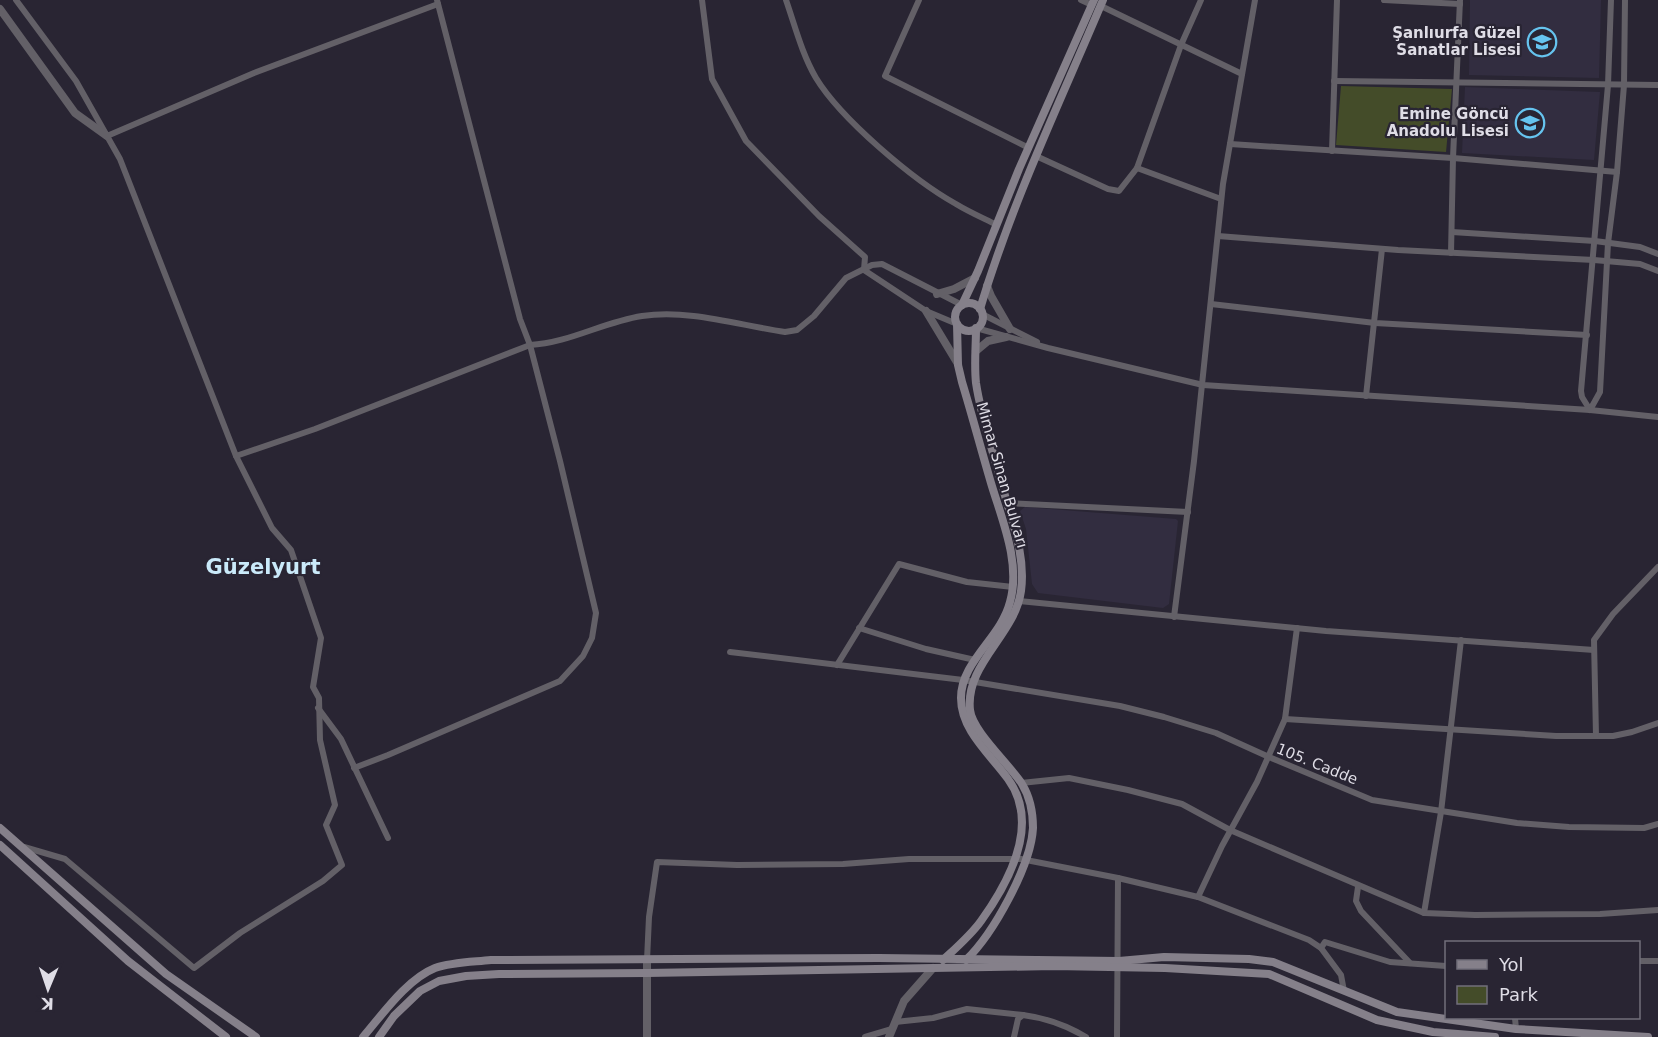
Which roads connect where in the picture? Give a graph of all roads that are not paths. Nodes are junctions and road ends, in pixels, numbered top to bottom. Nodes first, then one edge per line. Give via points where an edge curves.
1 (16, 0) edge
2 (702, 0) edge
3 (786, 0) edge
4 (920, 0) edge
5 (1081, 0) edge
6 (1201, 0) edge
7 (1255, 0) edge
8 (1337, 0) edge
9 (1384, 0) edge
10 (1611, 0) edge
11 (1625, 0) edge
12 (438, 2) edge
13 (1460, 2) edge
14 (1098, 3) edge
15 (0, 9) edge
16 (1181, 45) junction
17 (1242, 74) junction
18 (1334, 81) junction
19 (1457, 82) junction
20 (1608, 85) junction
21 (1624, 85) junction
22 (1658, 85) edge
23 (107, 136) junction
24 (1230, 144) junction
25 (1029, 148) junction
26 (1332, 151) junction
27 (1036, 156) junction
28 (1453, 158) junction
29 (1137, 168) junction
30 (1601, 172) junction
31 (1617, 172) junction
32 (1221, 199) junction
33 (997, 225) junction
34 (1452, 232) junction
35 (1218, 236) junction
36 (1595, 241) junction
37 (1608, 243) junction
38 (1382, 249) junction
39 (1451, 252) junction
40 (1658, 255) edge
41 (1593, 260) junction
42 (1607, 261) junction
43 (864, 270) junction
44 (1658, 271) edge
45 (975, 278) junction
46 (987, 286) junction
47 (937, 294) junction
48 (1211, 304) junction
49 (962, 305) junction
50 (926, 311) junction
51 (981, 311) junction
52 (1375, 323) junction
53 (957, 324) junction
54 (976, 328) junction
55 (1008, 333) junction
56 (1587, 335) junction
57 (530, 345) junction
58 (976, 351) junction
59 (958, 365) junction
60 (1203, 385) junction
61 (1366, 396) junction
62 (1590, 410) junction
63 (1658, 417) edge
64 (236, 456) junction
65 (1006, 503) junction
66 (1188, 512) junction
67 (1658, 567) edge
68 (1013, 586) junction
69 (1019, 601) junction
70 (1174, 617) junction
71 (859, 628) junction
72 (1297, 628) junction
73 (1461, 640) junction
74 (1594, 650) junction
75 (730, 652) dead end
76 (975, 660) junction
77 (837, 665) junction
78 (963, 680) junction
79 (974, 682) junction
80 (318, 707) junction
81 (1285, 719) junction
82 (1658, 723) edge
83 (1450, 729) junction
84 (1596, 736) junction
85 (1269, 757) junction
86 (354, 768) junction
87 (1022, 783) junction
88 (1441, 812) junction
89 (1658, 824) edge
90 (0, 828) edge
91 (1230, 830) junction
92 (388, 838) dead end
93 (0, 845) edge
94 (18, 845) junction
95 (1021, 859) junction
96 (1118, 878) junction
97 (1358, 886) junction
98 (1198, 897) junction
99 (1658, 910) edge
100 (1424, 913) junction
101 (1321, 948) junction
102 (944, 958) junction
103 (967, 959) junction
104 (648, 960) junction
105 (1640, 961) edge
106 (1658, 961) edge
107 (1410, 963) junction
108 (1118, 964) junction
109 (1445, 966) edge
110 (933, 968) junction
111 (953, 968) junction
112 (647, 973) junction
113 (1344, 992) junction
114 (1023, 1015) junction
115 (1445, 1019) edge
116 (1446, 1019) edge
117 (1515, 1019) edge
118 (1516, 1029) junction
119 (892, 1030) edge
120 (226, 1037) edge
121 (256, 1037) edge
122 (363, 1037) edge
123 (379, 1037) edge
124 (647, 1037) edge
125 (865, 1037) edge
126 (1014, 1037) edge
127 (1086, 1037) edge
128 (1117, 1037) edge
129 (1495, 1037) edge
130 (1648, 1037) edge

1 - 23 street via 76,81
2 - 43 street via 712,80 746,141 865,257
3 - 33 street via 804,54 838,107 918,178 955,204
4 - 25 street via 885,76
5 - 14 street
6 - 16 street
7 - 17 street
8 - 18 street
9 - 13 street
10 - 20 street
11 - 21 street
12 - 23 street via 254,73
12 - 57 street
13 - 19 street
14 - 16 street
14 - 25 main road
14 - 27 main road
15 - 23 street via 75,113
16 - 17 street
16 - 29 street
17 - 24 street
18 - 19 street
18 - 26 street
19 - 20 street
19 - 28 street
20 - 21 street
20 - 30 street
21 - 22 street
21 - 31 street
23 - 64 street via 120,159
24 - 26 street
24 - 32 street
25 - 33 main road
26 - 28 street
27 - 29 street via 1119,191
27 - 46 main road
28 - 30 street
28 - 34 street
29 - 32 street
30 - 31 street
30 - 36 street
31 - 37 street
32 - 35 street
33 - 45 main road
34 - 36 street
34 - 39 street
35 - 38 street
35 - 48 street
36 - 37 street
36 - 41 street
37 - 40 street
37 - 42 street
38 - 39 street
38 - 52 street
39 - 41 street
41 - 42 street
41 - 56 street
42 - 44 street via 1640,264
42 - 62 street via 1600,392
43 - 47 street via 882,264
43 - 50 street
43 - 57 street via 846,278 797,330 785,332 679,315 645,315
45 - 47 street
45 - 49 main road
46 - 51 main road
46 - 55 street
47 - 49 street
48 - 52 street
48 - 60 street
49 - 51 main road via 973,304
49 - 53 main road via 955,313
50 - 53 street
50 - 59 street
51 - 54 main road via 981,323
51 - 55 street
52 - 56 street
52 - 61 street
53 - 54 main road via 965,331
53 - 59 main road, Mimar Sinan Bulvarı
54 - 55 street
54 - 58 main road, Mimar Sinan Bulvarı
55 - 58 street
55 - 60 street via 1048,348
56 - 62 street via 1581,390
57 - 64 street
57 - 86 street via 596,613 588,647 560,681
58 - 65 main road, Mimar Sinan Bulvarı via 976,384
59 - 68 main road, Mimar Sinan Bulvarı via 1006,533
60 - 61 street
60 - 66 street
61 - 62 street
62 - 63 street
64 - 80 street via 272,528 291,550 321,638 313,687 319,698
65 - 66 street
65 - 69 main road, Mimar Sinan Bulvarı via 1019,545
66 - 70 street
67 - 74 street via 1613,614 1594,640
68 - 71 street via 967,582 899,564
68 - 76 main road, Mimar Sinan Bulvarı via 1010,604 996,633
69 - 70 street
69 - 79 main road, Mimar Sinan Bulvarı
70 - 72 street
71 - 76 street
71 - 77 street
72 - 73 street
72 - 81 street
73 - 74 street
73 - 83 street
74 - 84 street
75 - 77 street, 105. Cadde
76 - 78 main road, Mimar Sinan Bulvarı
77 - 78 street, 105. Cadde
78 - 79 street, 105. Cadde
78 - 95 main road, Mimar Sinan Bulvarı via 961,698 968,728 1010,781 1022,806
79 - 85 street, 105. Cadde via 1164,717 1216,733
79 - 87 main road, Mimar Sinan Bulvarı via 970,710 973,719
80 - 86 street via 341,739
80 - 94 street via 320,740 335,805 326,825 342,865 194,968 65,859
81 - 83 street
81 - 85 street
82 - 84 street via 1613,736
83 - 84 street
83 - 88 street
85 - 88 street, 105. Cadde via 1372,800
85 - 91 street
86 - 92 street
87 - 91 street via 1069,778 1128,790 1182,804
87 - 95 main road, Mimar Sinan Bulvarı via 1032,811 1033,830
88 - 89 street, 105. Cadde via 1517,824 1569,827 1644,828
88 - 100 street
90 - 94 main road
91 - 97 street
91 - 98 street
93 - 120 main road via 128,961
94 - 121 main road via 166,974
95 - 96 street
95 - 102 main road, Mimar Sinan Bulvarı via 981,922
95 - 103 main road, Mimar Sinan Bulvarı via 1014,888 986,937
95 - 104 street via 737,865 657,862 649,916
96 - 98 street
96 - 108 street
97 - 100 street
97 - 107 street via 1356,901 1361,911
98 - 101 street
99 - 100 street via 1600,914
101 - 107 street via 1325,942 1390,962
101 - 113 street via 1341,975
102 - 103 main road
102 - 104 main road
102 - 110 main road, Mimar Sinan Bulvarı
103 - 108 main road
103 - 111 main road, Mimar Sinan Bulvarı
104 - 112 street
104 - 122 main road via 455,963 433,969 414,981
105 - 106 street
107 - 109 street
108 - 111 main road
108 - 113 main road via 1164,957 1273,962
108 - 128 street
108 - 129 main road via 1269,974 1377,1020 1433,1032
110 - 111 main road
110 - 112 main road
110 - 119 street via 904,1001
112 - 123 main road via 499,974 439,981 420,991
112 - 124 street
113 - 115 main road via 1397,1012
114 - 119 street via 967,1009
114 - 126 street via 1017,1019
114 - 127 street via 1041,1018
116 - 118 main road
117 - 118 street
118 - 130 main road
119 - 125 street

